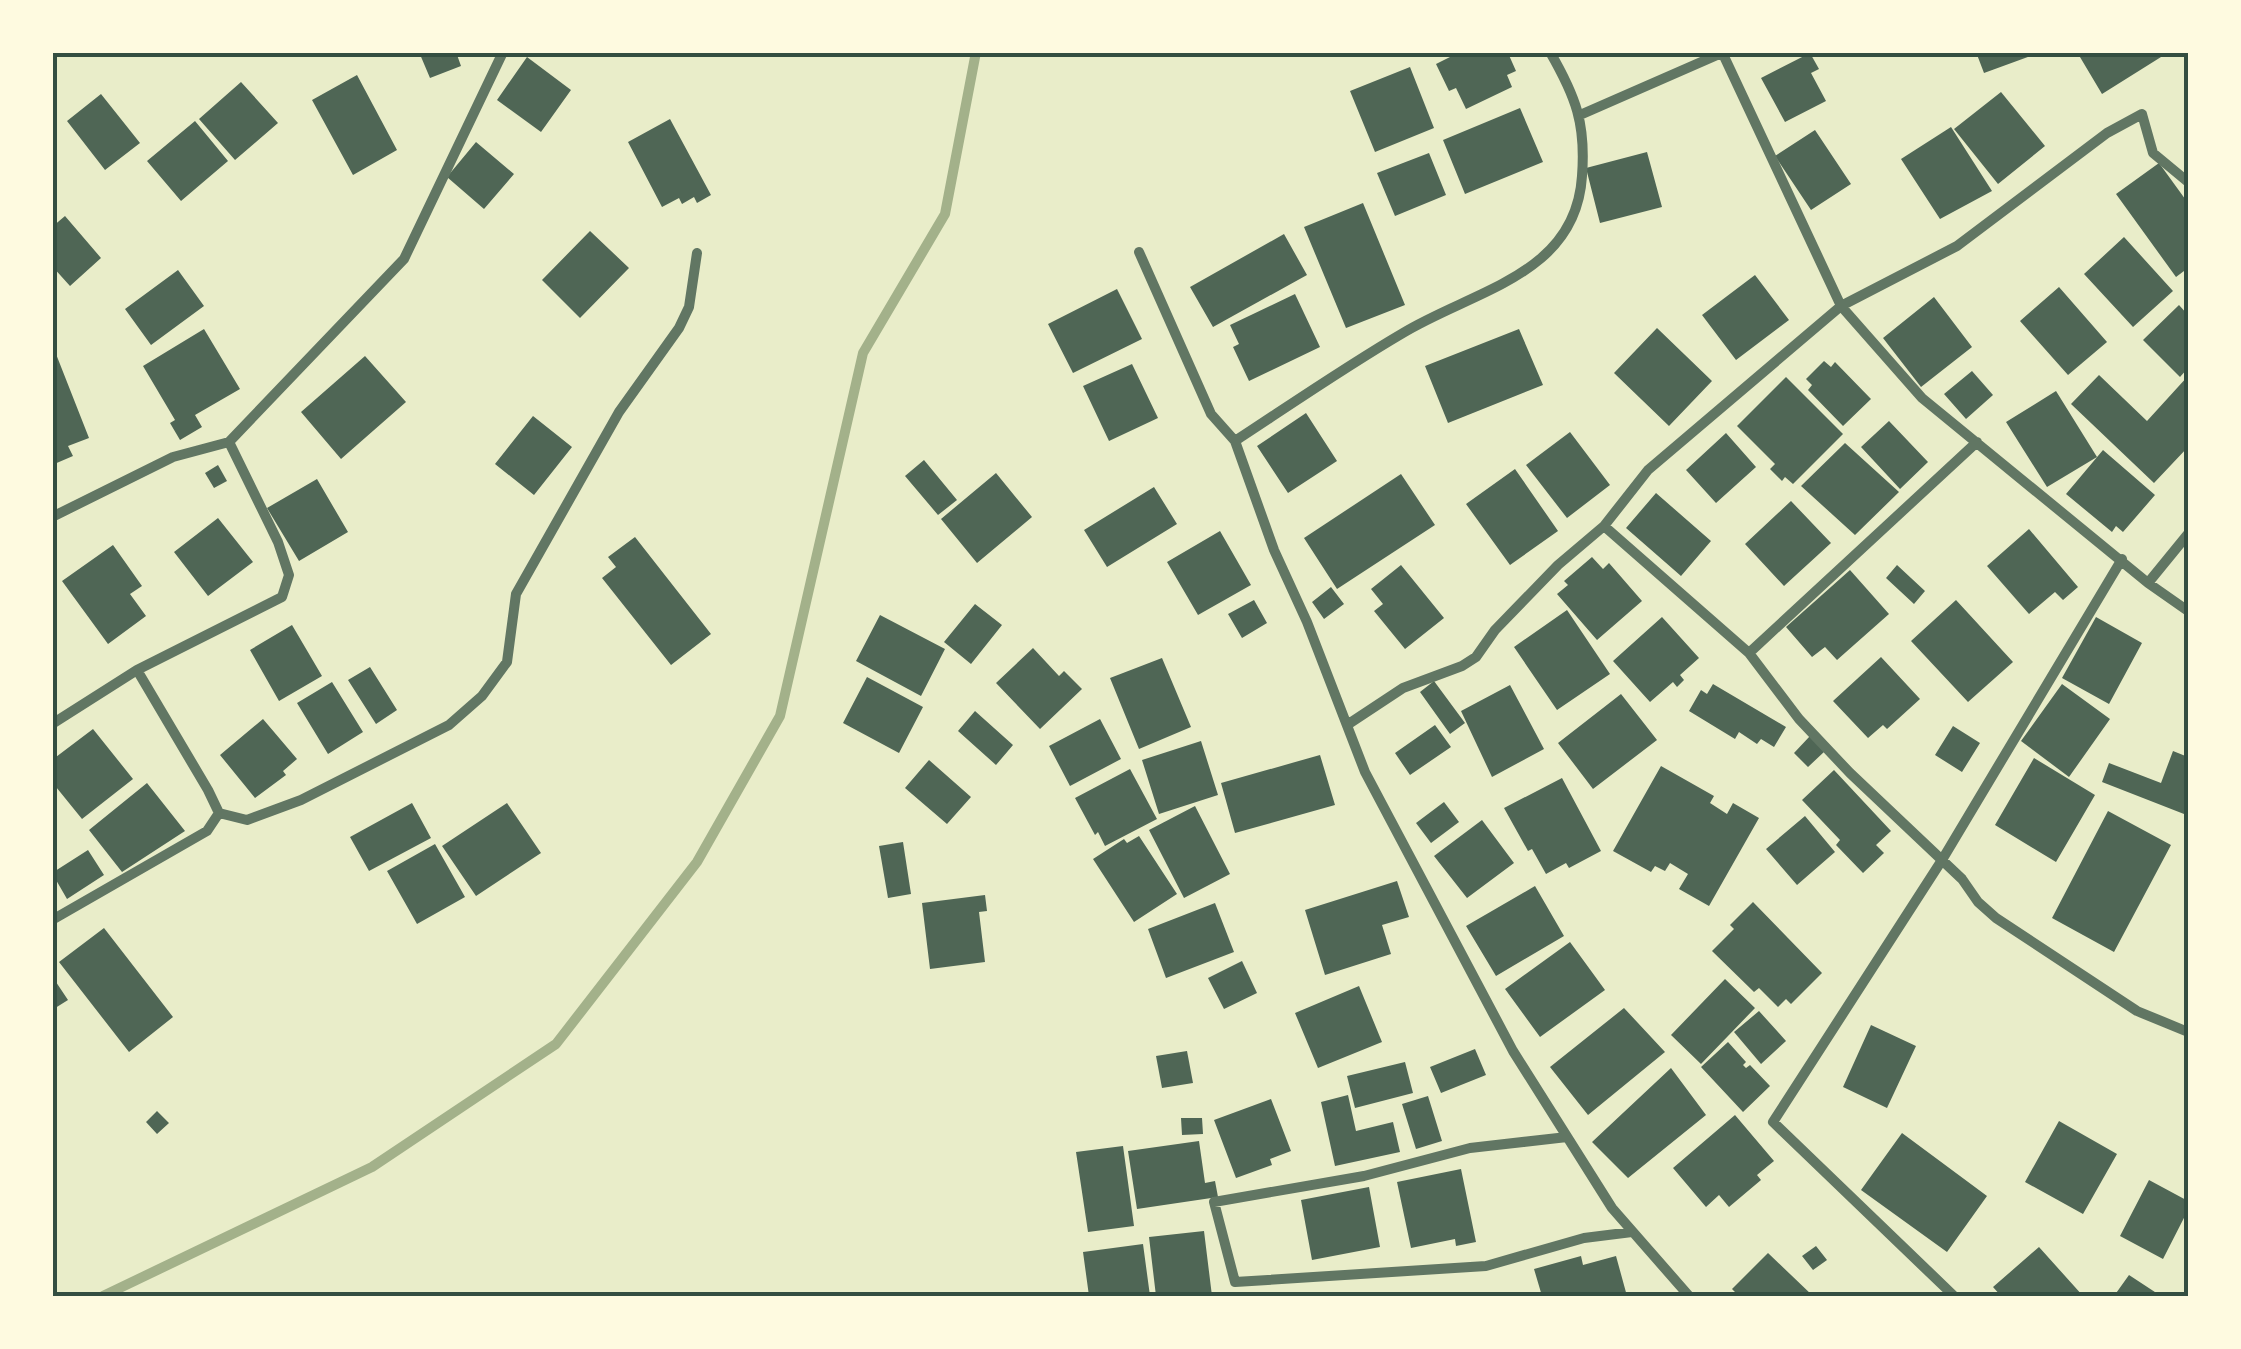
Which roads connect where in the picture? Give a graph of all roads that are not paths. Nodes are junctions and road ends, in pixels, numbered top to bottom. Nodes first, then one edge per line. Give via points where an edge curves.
1 (503, 52) edge
2 (1550, 52) edge
3 (1723, 53) edge
4 (1580, 115) junction
5 (2188, 182) edge
6 (1139, 252) dead end
7 (697, 253) dead end
8 (1841, 306) junction
9 (1235, 441) junction
10 (229, 442) junction
11 (1976, 442) junction
12 (52, 517) edge
13 (1604, 526) junction
14 (2188, 534) edge
15 (2122, 559) junction
16 (2148, 583) junction
17 (2188, 611) edge
18 (1749, 653) junction
19 (138, 670) junction
20 (52, 724) edge
21 (1347, 725) junction
22 (218, 813) junction
23 (1942, 860) junction
24 (52, 920) edge
25 (2188, 1032) edge
26 (1567, 1137) junction
27 (1632, 1232) junction
28 (1689, 1296) edge
29 (1954, 1296) edge

1 - 10 street via 404,259
2 - 4 street
3 - 4 street
3 - 8 street
4 - 9 street via 1582,186 1575,217 1555,249 1404,332
5 - 8 street via 2153,152 2142,114 1957,246
6 - 9 street via 1212,414
7 - 22 street via 679,328 619,412 516,594 507,662 482,696 449,725 301,800 247,820
8 - 11 street via 1922,398
8 - 13 street via 1648,470
9 - 21 street
10 - 12 street via 173,458
10 - 19 street via 290,576 282,597
11 - 15 street
11 - 18 street
13 - 18 street
13 - 21 street via 1558,565 1476,657 1404,688
14 - 16 street
15 - 16 street
15 - 23 street
16 - 17 street
18 - 23 street via 1799,719
19 - 20 street
19 - 22 street
21 - 26 street via 1365,772 1513,1051
22 - 24 street via 208,831
23 - 25 street via 1978,902 2024,938 2136,1011
23 - 29 street via 1773,1122
26 - 27 street
26 - 27 street via 1470,1148 1364,1176 1214,1202 1235,1282 1486,1266 1584,1238
27 - 28 street

